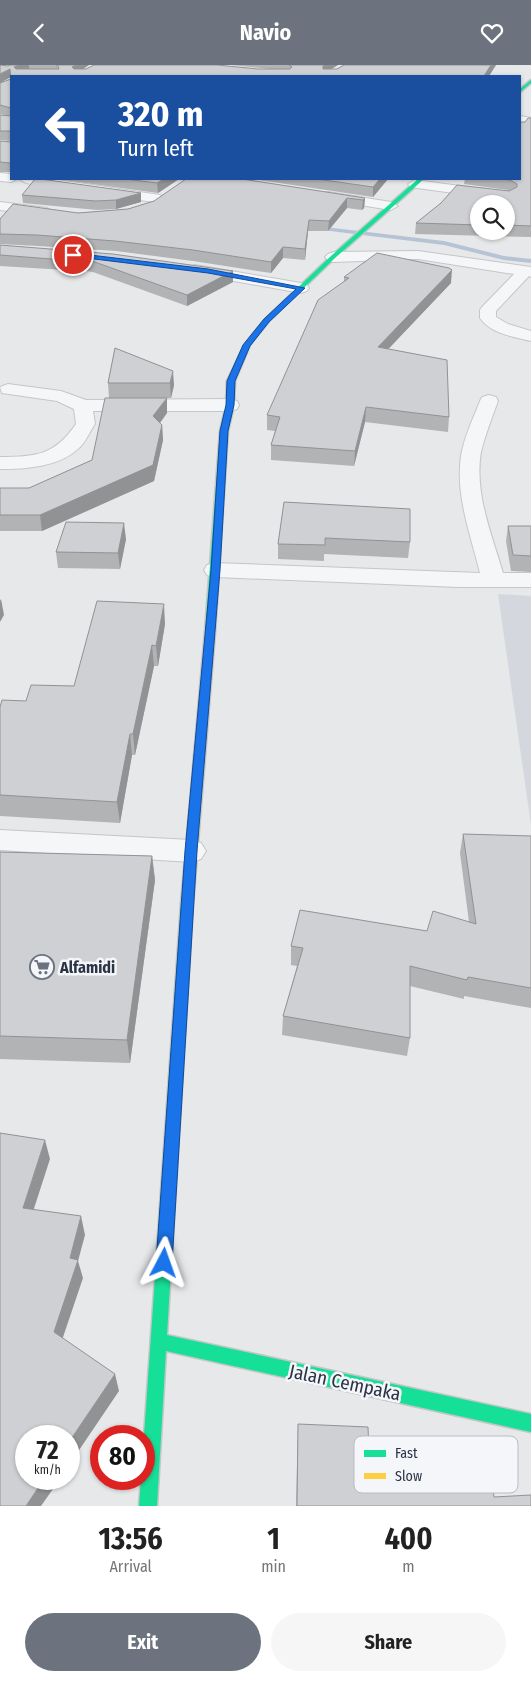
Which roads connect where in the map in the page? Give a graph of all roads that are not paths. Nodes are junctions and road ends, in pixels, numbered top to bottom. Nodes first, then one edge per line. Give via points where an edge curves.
1 (531, 81) edge
2 (521, 90) edge
3 (33, 180) edge
4 (418, 182) edge
5 (172, 191) edge
6 (316, 194) edge
7 (499, 195) edge
8 (160, 199) junction
9 (0, 205) edge
10 (391, 206) junction
11 (142, 210) edge
12 (58, 214) edge
13 (333, 257) junction
14 (181, 268) edge
15 (528, 271) edge
16 (301, 288) junction
17 (531, 336) edge
18 (8, 389) dead end
19 (489, 401) dead end
20 (230, 405) junction
21 (83, 407) junction
22 (0, 463) edge
23 (215, 570) junction
24 (493, 580) junction
25 (530, 587) edge
26 (0, 840) edge
27 (191, 851) junction
28 (159, 1341) junction
29 (531, 1423) edge
30 (148, 1506) edge

1 - 2 main road
3 - 8 street
4 - 7 street
4 - 10 main road
5 - 8 street
6 - 10 street
8 - 11 street
9 - 12 street
10 - 13 main road
13 - 15 street via 418,255
13 - 16 main road
14 - 16 street
15 - 17 street via 488,310 488,317 493,323
16 - 20 main road via 267,320 247,345 231,381
18 - 21 street via 61,396
19 - 24 street via 474,445 470,470 472,495
20 - 21 street
20 - 23 main road via 224,431
21 - 22 street via 86,424 74,442 54,455 20,463
23 - 24 street
23 - 27 main road
24 - 25 street
26 - 27 street
27 - 28 main road
28 - 29 main road, Jalan Cempaka
28 - 30 main road

